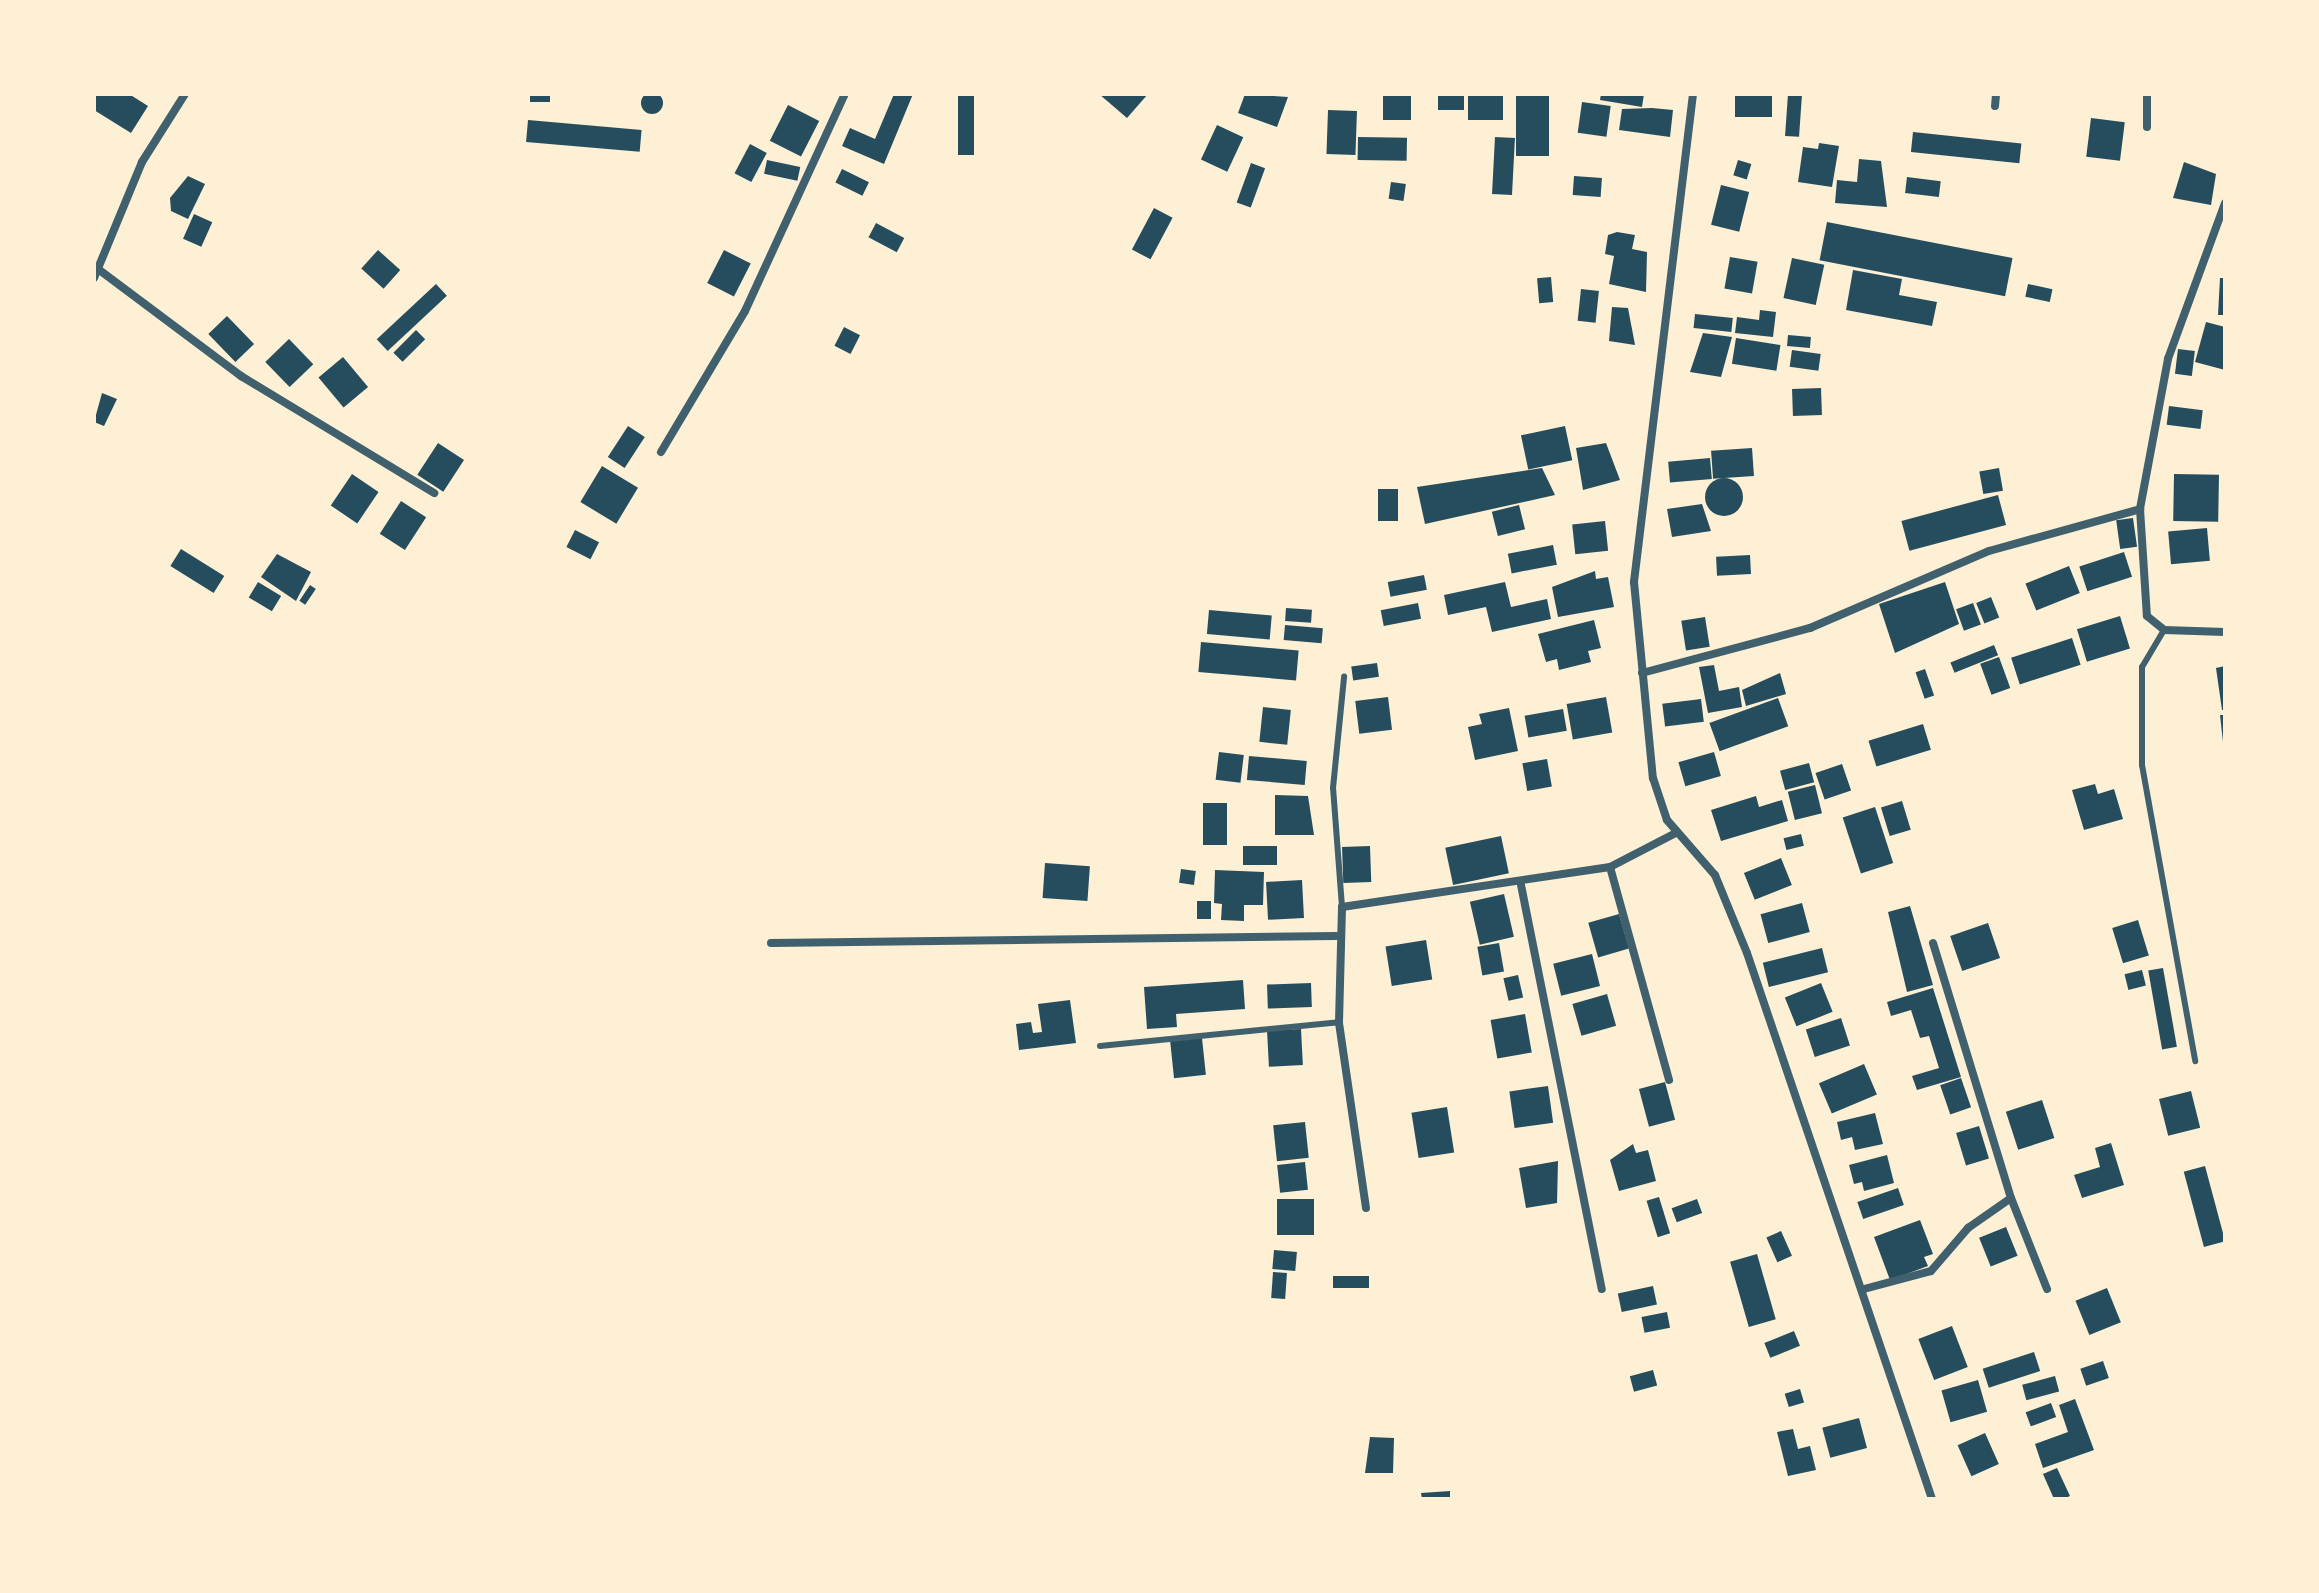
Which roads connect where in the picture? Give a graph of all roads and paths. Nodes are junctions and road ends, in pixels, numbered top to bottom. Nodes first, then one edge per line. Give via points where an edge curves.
1 (185, 94) edge
2 (845, 94) edge
3 (1693, 94) edge
4 (1996, 94) edge
5 (2147, 94) edge
6 (1995, 106) dead end
7 (2147, 127) dead end
8 (2225, 203) edge
9 (96, 273) edge
10 (661, 452) dead end
11 (434, 493) dead end
12 (2140, 509) junction
13 (2164, 630) junction
14 (2225, 632) edge
15 (1642, 673) junction
16 (1344, 677) dead end
17 (1676, 833) junction
18 (1610, 867) junction
19 (1521, 885) junction
20 (1342, 907) junction
21 (1336, 936) junction
22 (771, 943) dead end
23 (1933, 943) dead end
24 (1339, 1022) junction
25 (1100, 1046) dead end
26 (2195, 1061) dead end
27 (1669, 1080) dead end
28 (2011, 1198) junction
29 (1366, 1208) dead end
30 (1602, 1289) dead end
31 (1864, 1289) junction
32 (2047, 1289) dead end
33 (1932, 1499) edge

1 - 9 street via 142,162
2 - 10 street via 745,311
3 - 15 street via 1634,582
4 - 6 street
5 - 7 street
8 - 12 street via 2168,359
9 - 11 street via 241,376
12 - 13 street via 2147,616
12 - 15 street via 1989,551 1810,628
13 - 14 street
13 - 26 lane via 2142,667 2143,777
15 - 17 street via 1653,778
16 - 20 lane via 1333,788
17 - 18 street
17 - 31 street via 1715,875
18 - 19 street
18 - 27 street
19 - 20 street
19 - 30 street
20 - 21 street
21 - 22 street
21 - 24 street
23 - 28 street
24 - 25 lane
24 - 29 street
28 - 31 street via 1968,1228 1931,1271
28 - 32 street
31 - 33 street

